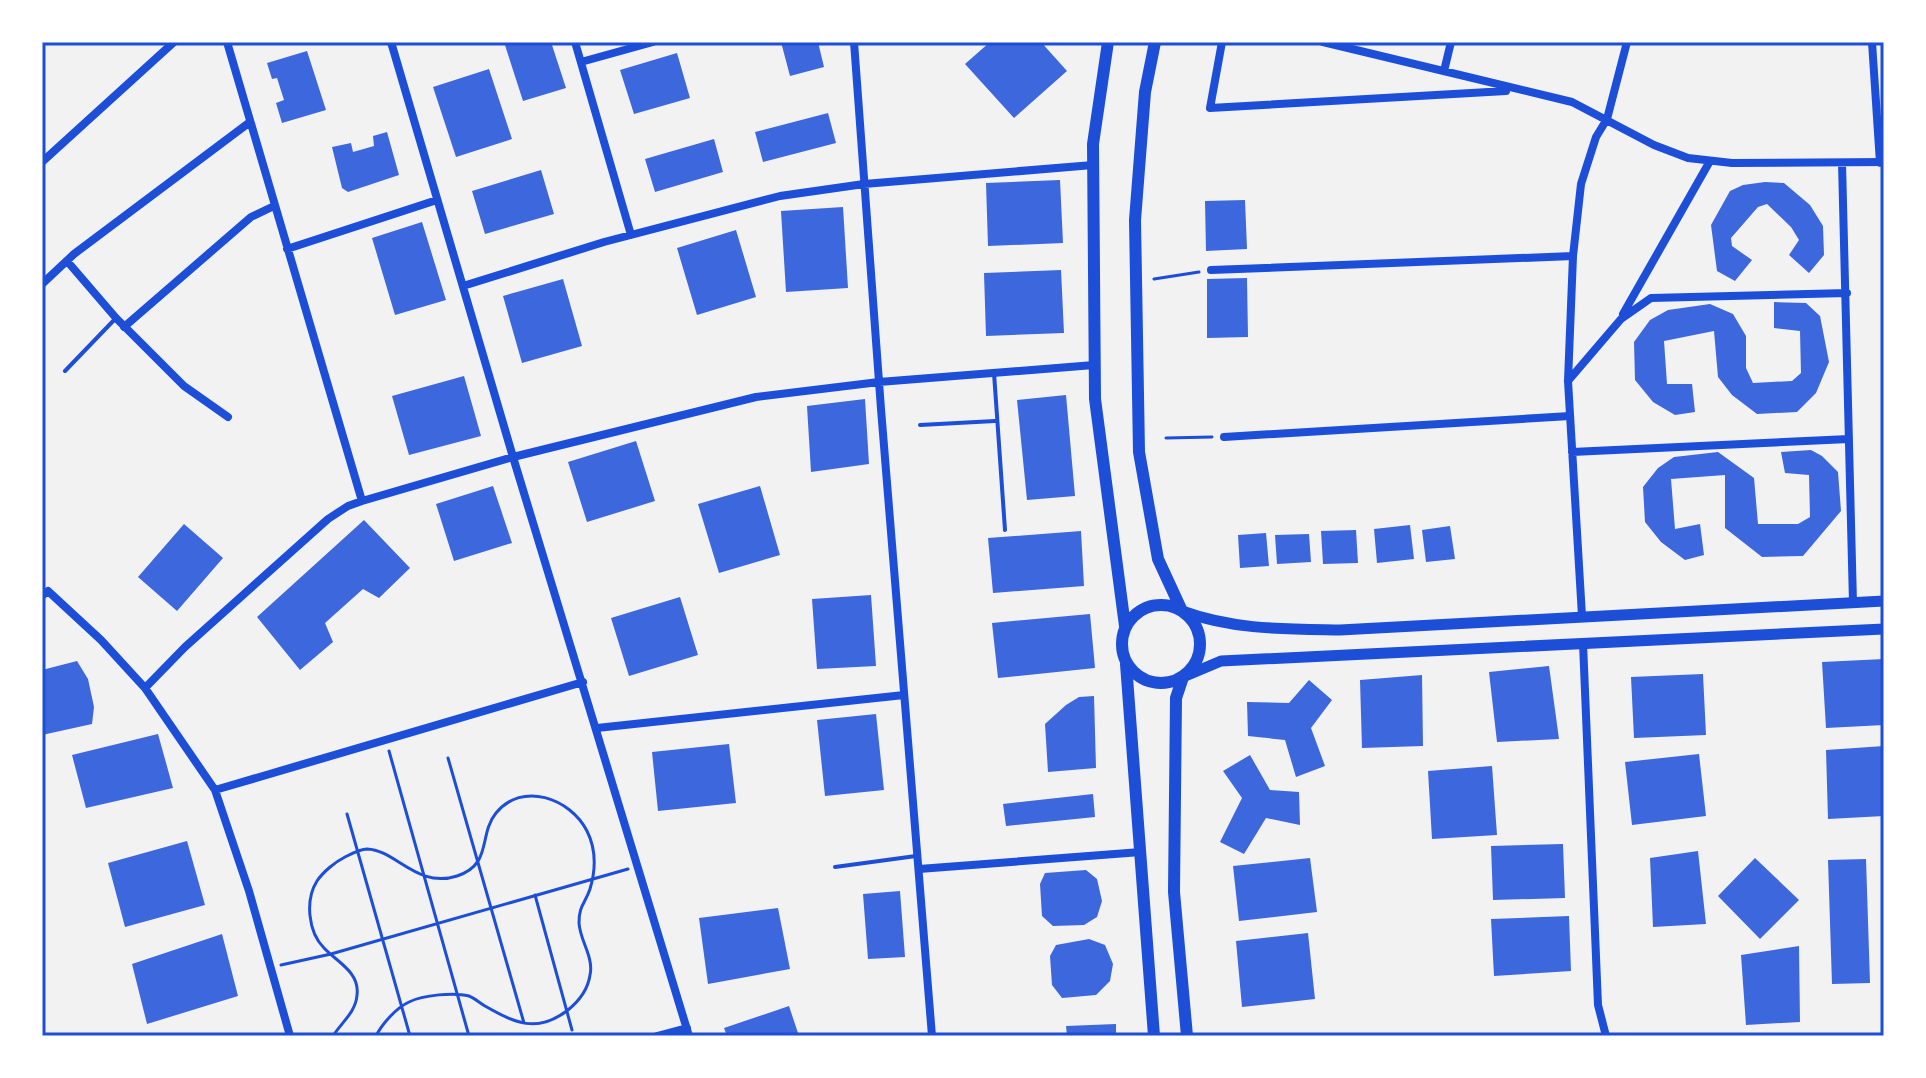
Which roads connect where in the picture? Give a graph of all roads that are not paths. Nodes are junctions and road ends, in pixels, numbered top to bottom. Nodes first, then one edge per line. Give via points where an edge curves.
1 (174, 42) edge
2 (227, 42) edge
3 (391, 42) edge
4 (575, 42) edge
5 (653, 42) edge
6 (854, 42) edge
7 (1108, 42) edge
8 (1155, 42) edge
9 (1222, 42) edge
10 (1323, 42) edge
11 (1451, 42) edge
12 (1627, 42) edge
13 (1872, 42) edge
14 (581, 62) junction
15 (1444, 71) junction
16 (1515, 90) junction
17 (1607, 119) junction
18 (250, 122) junction
19 (1710, 161) junction
20 (42, 162) edge
21 (1882, 162) edge
22 (1842, 163) junction
23 (1093, 165) junction
24 (864, 184) junction
25 (437, 200) junction
26 (274, 206) junction
27 (631, 235) junction
28 (287, 249) junction
29 (1573, 256) junction
30 (67, 261) junction
31 (1211, 270) road end
32 (44, 279) edge
33 (463, 286) junction
34 (1847, 293) junction
35 (116, 318) junction
36 (1621, 319) junction
37 (124, 327) junction
38 (1094, 365) junction
39 (65, 371) dead end
40 (994, 373) junction
41 (1568, 381) junction
42 (879, 382) junction
43 (1570, 416) junction
44 (228, 417) dead end
45 (995, 421) junction
46 (920, 425) dead end
47 (1224, 437) road end
48 (1849, 439) junction
49 (1572, 452) junction
50 (513, 457) junction
51 (362, 501) junction
52 (1005, 530) dead end
53 (45, 593) edge
54 (1884, 601) edge
55 (1853, 603) junction
56 (1182, 611) junction
57 (1582, 616) junction
58 (1125, 626) junction
59 (1884, 629) edge
60 (1583, 643) junction
61 (1126, 664) junction
62 (1183, 677) junction
63 (583, 682) junction
64 (145, 688) junction
65 (904, 695) junction
66 (597, 728) junction
67 (215, 790) junction
68 (1141, 852) junction
69 (917, 856) junction
70 (835, 867) dead end
71 (919, 869) junction
72 (688, 1032) edge
73 (290, 1036) edge
74 (657, 1036) edge
75 (932, 1036) edge
76 (1154, 1036) edge
77 (1187, 1036) edge
78 (1606, 1036) edge

1 - 20 street
2 - 18 street
3 - 25 street
4 - 14 street
5 - 14 street
6 - 24 street
7 - 23 main road
8 - 56 main road via 1145,92 1135,220 1139,452 1158,559
9 - 16 street via 1210,108
10 - 15 street
11 - 15 street
12 - 17 street
13 - 21 street
14 - 27 street
15 - 16 street
16 - 17 street via 1572,102
17 - 19 street via 1654,145
17 - 29 street via 1581,184
18 - 26 street
18 - 30 street
19 - 22 street
19 - 36 street
21 - 22 street
22 - 34 street
23 - 24 street
23 - 38 main road
24 - 27 street via 780,196
24 - 42 street
25 - 28 street
25 - 33 street
26 - 28 street
26 - 37 street via 251,217
27 - 33 street
28 - 51 street
29 - 31 street
29 - 41 street
30 - 32 street
30 - 35 street
33 - 50 street
34 - 36 street via 1651,298
34 - 48 street
35 - 37 street
35 - 39 lane
36 - 41 street
37 - 44 street via 184,386
38 - 40 street
38 - 58 main road
40 - 42 street
40 - 45 lane
41 - 43 street
42 - 50 street via 756,397
42 - 65 street
43 - 47 street
43 - 49 street
45 - 46 lane
45 - 52 lane
48 - 49 street
48 - 55 street
49 - 57 street
50 - 51 street
50 - 63 street
51 - 64 street via 328,519
53 - 64 street via 101,640
54 - 55 main road
55 - 57 main road
56 - 57 main road via 1212,622 1264,629 1340,630
56 - 58 main road via 1169,605 1143,608
56 - 62 main road via 1192,619 1200,643 1193,668
58 - 61 main road via 1121,639
59 - 60 main road
60 - 62 main road via 1221,661
60 - 78 street via 1598,1005
61 - 62 main road via 1145,681 1158,684
61 - 68 main road
62 - 77 main road via 1176,698 1174,892
63 - 66 street
63 - 67 street
64 - 67 street
65 - 66 street
65 - 69 street
66 - 72 street
67 - 73 street
68 - 71 street
68 - 76 main road
69 - 70 lane
69 - 71 street
71 - 75 street
72 - 74 street

